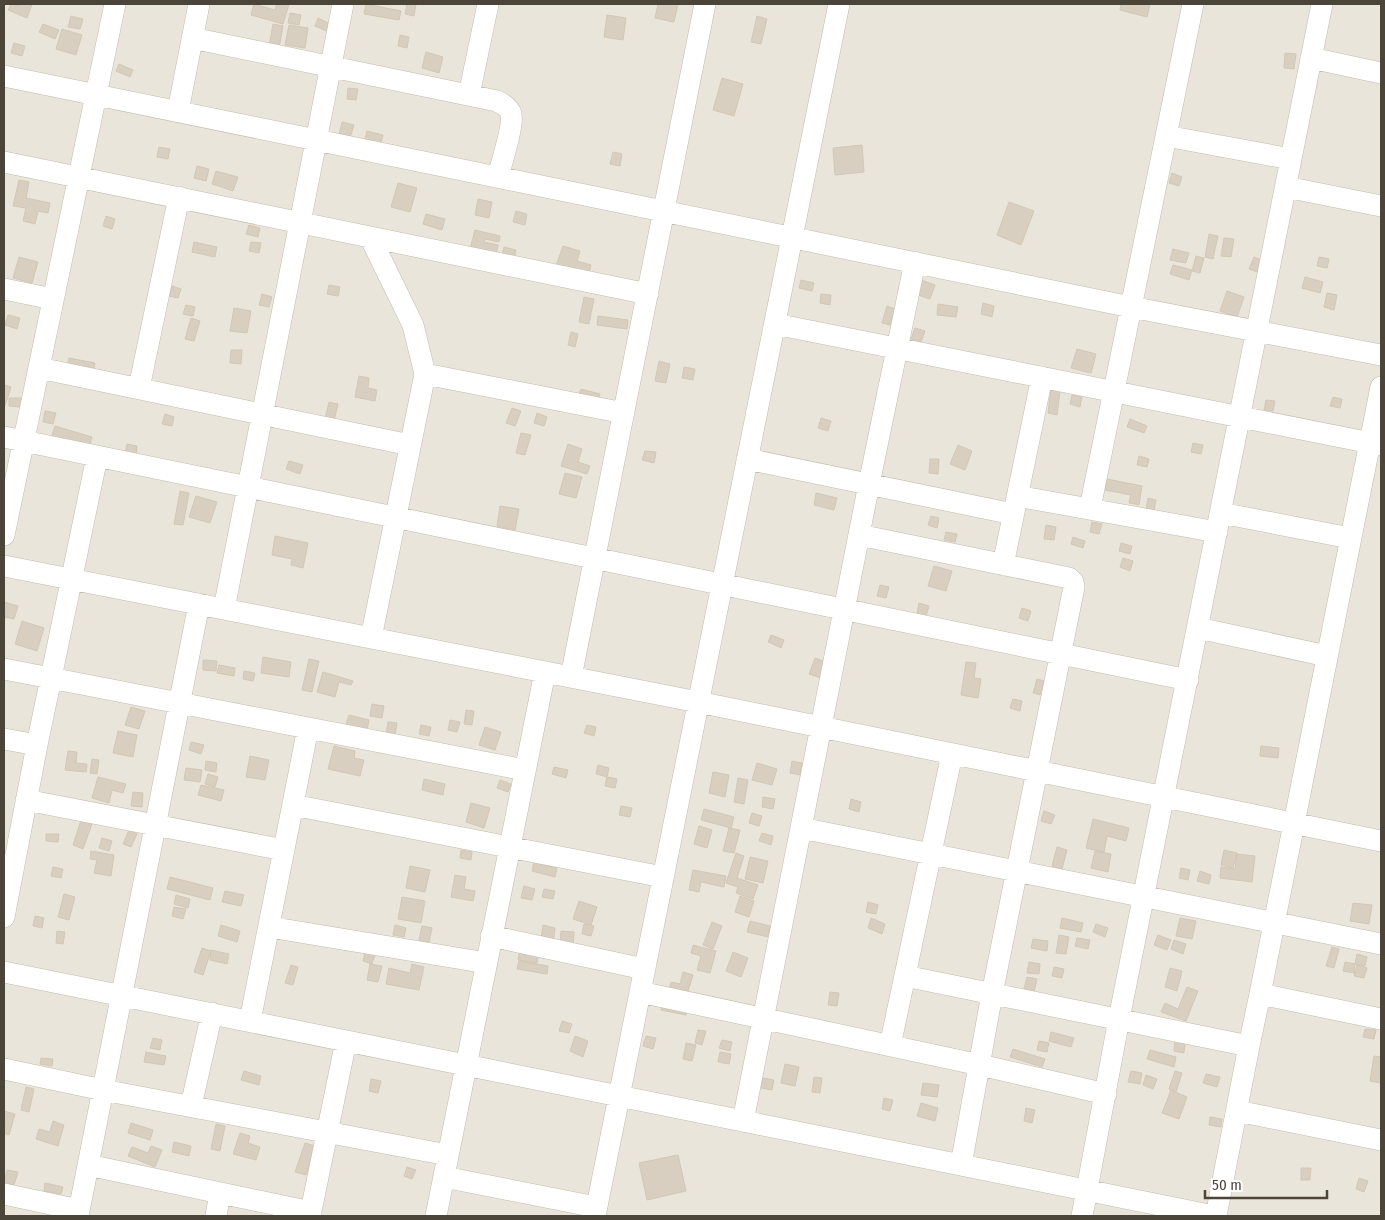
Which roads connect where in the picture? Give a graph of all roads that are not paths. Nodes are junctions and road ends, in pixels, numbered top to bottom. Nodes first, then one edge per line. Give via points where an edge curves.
1 (115, 4) edge
2 (199, 4) edge
3 (343, 4) edge
4 (488, 4) edge
5 (705, 4) edge
6 (839, 4) edge
7 (1193, 4) edge
8 (1322, 4) edge
9 (192, 38) junction
10 (1311, 58) junction
11 (330, 67) junction
12 (1381, 73) edge
13 (4, 76) edge
14 (96, 95) junction
15 (469, 95) junction
16 (178, 112) junction
17 (1166, 136) junction
18 (316, 141) junction
19 (1291, 159) junction
20 (4, 162) edge
21 (78, 177) junction
22 (498, 177) junction
23 (1286, 187) junction
24 (179, 197) junction
25 (1381, 206) edge
26 (665, 211) junction
27 (300, 223) junction
28 (370, 237) junction
29 (792, 237) junction
30 (915, 262) junction
31 (4, 289) edge
32 (648, 294) junction
33 (53, 299) junction
34 (1131, 307) junction
35 (775, 324) junction
36 (1257, 330) junction
37 (897, 348) junction
38 (1381, 355) edge
39 (39, 368) junction
40 (425, 374) junction
41 (1042, 377) junction
42 (1381, 387) edge
43 (139, 388) junction
44 (1114, 391) junction
45 (624, 413) junction
46 (263, 414) junction
47 (1241, 417) junction
48 (14, 439) edge
49 (1376, 444) edge
50 (410, 445) junction
51 (97, 457) junction
52 (747, 459) junction
53 (869, 484) junction
54 (248, 487) junction
55 (1015, 505) junction
56 (1090, 508) junction
57 (396, 517) junction
58 (1219, 523) junction
59 (4, 535) edge
60 (859, 535) junction
61 (1350, 538) junction
62 (595, 558) junction
63 (1003, 565) junction
64 (4, 566) edge
65 (71, 580) junction
66 (722, 584) junction
67 (199, 604) junction
68 (224, 609) junction
69 (844, 609) junction
70 (1198, 628) junction
71 (371, 638) junction
72 (1061, 654) junction
73 (1328, 656) junction
74 (4, 669) edge
75 (545, 672) junction
76 (571, 677) junction
77 (50, 679) junction
78 (1188, 680) junction
79 (698, 702) junction
80 (180, 703) junction
81 (821, 727) junction
82 (308, 728) junction
83 (4, 739) edge
84 (37, 745) junction
85 (952, 754) junction
86 (525, 770) junction
87 (1036, 771) junction
88 (1165, 797) junction
89 (26, 800) junction
90 (293, 805) junction
91 (156, 824) junction
92 (1294, 824) junction
93 (801, 828) junction
94 (1381, 841) edge
95 (510, 847) junction
96 (284, 850) junction
97 (932, 854) junction
98 (8, 872) edge
99 (1017, 872) junction
100 (663, 877) junction
101 (1145, 897) junction
102 (4, 917) edge
103 (1274, 922) junction
104 (269, 926) junction
105 (491, 936) junction
106 (1381, 944) edge
107 (486, 963) junction
108 (644, 969) junction
109 (4, 972) edge
110 (905, 976) junction
111 (640, 992) junction
112 (992, 994) junction
113 (1260, 994) junction
114 (122, 995) junction
115 (212, 1014) junction
116 (1381, 1018) edge
117 (763, 1019) junction
118 (1120, 1019) junction
119 (250, 1021) junction
120 (346, 1041) junction
121 (890, 1046) junction
122 (1248, 1046) junction
123 (466, 1065) junction
124 (980, 1065) junction
125 (4, 1069) edge
126 (103, 1090) junction
127 (1106, 1094) junction
128 (619, 1096) junction
129 (191, 1106) junction
130 (1237, 1110) junction
131 (743, 1121) junction
132 (327, 1131) junction
133 (1381, 1140) edge
134 (448, 1155) junction
135 (88, 1165) junction
136 (961, 1166) junction
137 (444, 1177) junction
138 (1087, 1191) junction
139 (220, 1193) junction
140 (4, 1194) edge
141 (595, 1212) edge
142 (78, 1213) edge
143 (310, 1214) edge
144 (216, 1216) edge
145 (436, 1216) edge
146 (1082, 1216) edge
147 (1215, 1216) edge

1 - 14 street
2 - 9 street
3 - 11 street
4 - 15 street
5 - 26 street
6 - 29 street
7 - 17 street
8 - 10 street
9 - 11 street
9 - 16 street
10 - 12 street
10 - 19 street
11 - 15 street
11 - 18 street
13 - 14 street
14 - 16 street
14 - 21 street
15 - 22 street via 497,101 511,114 512,123
16 - 18 street
17 - 19 street
17 - 34 street
18 - 22 street
18 - 27 street
19 - 23 street
20 - 21 street
21 - 24 street
21 - 33 street
22 - 26 street
23 - 25 street
23 - 36 street
24 - 27 street
24 - 43 street
26 - 29 street
26 - 32 street
27 - 28 street
27 - 46 street
28 - 32 street
28 - 40 street via 413,325
29 - 30 street
29 - 35 street
30 - 34 street
30 - 37 street
31 - 33 street
32 - 45 street
33 - 39 street
34 - 36 street
34 - 44 street
35 - 37 street
35 - 52 street
36 - 38 street
36 - 47 street
37 - 41 street
37 - 53 street
39 - 43 street
39 - 48 street
40 - 45 street
40 - 50 street
41 - 44 street
41 - 55 street
42 - 49 street
43 - 46 street
44 - 47 street
44 - 56 street
45 - 62 street
46 - 50 street
46 - 54 street
47 - 49 street
47 - 58 street
48 - 51 street
48 - 59 street
49 - 61 street
50 - 57 street
51 - 54 street
51 - 65 street
52 - 53 street
52 - 66 street
53 - 55 street
53 - 60 street
54 - 57 street
54 - 68 street
55 - 56 street
55 - 63 street
56 - 58 street
57 - 62 street
57 - 71 street
58 - 61 street
58 - 70 street
60 - 63 street
60 - 69 street
61 - 73 street
62 - 66 street
62 - 76 street
63 - 72 street via 1068,578 1073,582
64 - 65 street
65 - 67 street
65 - 77 street
66 - 69 street
66 - 79 street
67 - 68 street
67 - 80 street
68 - 71 street
69 - 72 street
69 - 81 street
70 - 73 street
70 - 78 street
71 - 75 street
72 - 78 street
72 - 87 street
73 - 92 street
74 - 77 street
75 - 76 street
75 - 86 street
76 - 79 street
77 - 80 street
77 - 84 street
78 - 88 street
79 - 81 street
79 - 100 street
80 - 82 street
80 - 91 street
81 - 85 street
81 - 93 street
82 - 86 street
82 - 90 street
83 - 84 street
84 - 89 street
85 - 87 street
85 - 97 street
86 - 95 street
87 - 88 street
87 - 99 street
88 - 92 street
88 - 101 street
89 - 91 street
89 - 98 street
90 - 95 street
90 - 96 street
91 - 96 street
91 - 114 street
92 - 94 street
92 - 103 street
93 - 97 street
93 - 117 street
95 - 100 street
95 - 105 street
96 - 104 street
97 - 99 street
97 - 110 street
98 - 102 street
99 - 101 street
99 - 112 street
100 - 108 street
101 - 103 street
101 - 118 street
103 - 106 street
103 - 113 street
104 - 107 street
104 - 119 street
105 - 107 street
105 - 108 street
107 - 123 street
108 - 111 street
109 - 114 street
110 - 112 street
110 - 121 street
111 - 117 street
111 - 128 street
112 - 118 street
112 - 124 street
113 - 116 street
113 - 122 street
114 - 115 street
114 - 126 street
115 - 119 street
115 - 129 street
117 - 121 street
117 - 131 street
118 - 122 street
118 - 127 street
119 - 120 street
120 - 123 street
120 - 132 street
121 - 124 street
122 - 130 street
123 - 128 street
123 - 134 street
124 - 127 street
124 - 136 street
125 - 126 street
126 - 129 street
126 - 135 street
127 - 138 street
128 - 131 street
128 - 141 street
129 - 132 street
130 - 133 street
130 - 147 street
131 - 136 street
132 - 134 street
132 - 143 street
134 - 137 street
135 - 139 street
135 - 142 street
136 - 138 street
137 - 141 street
137 - 145 street
138 - 146 street
138 - 147 street
139 - 143 street
139 - 144 street
140 - 142 street

